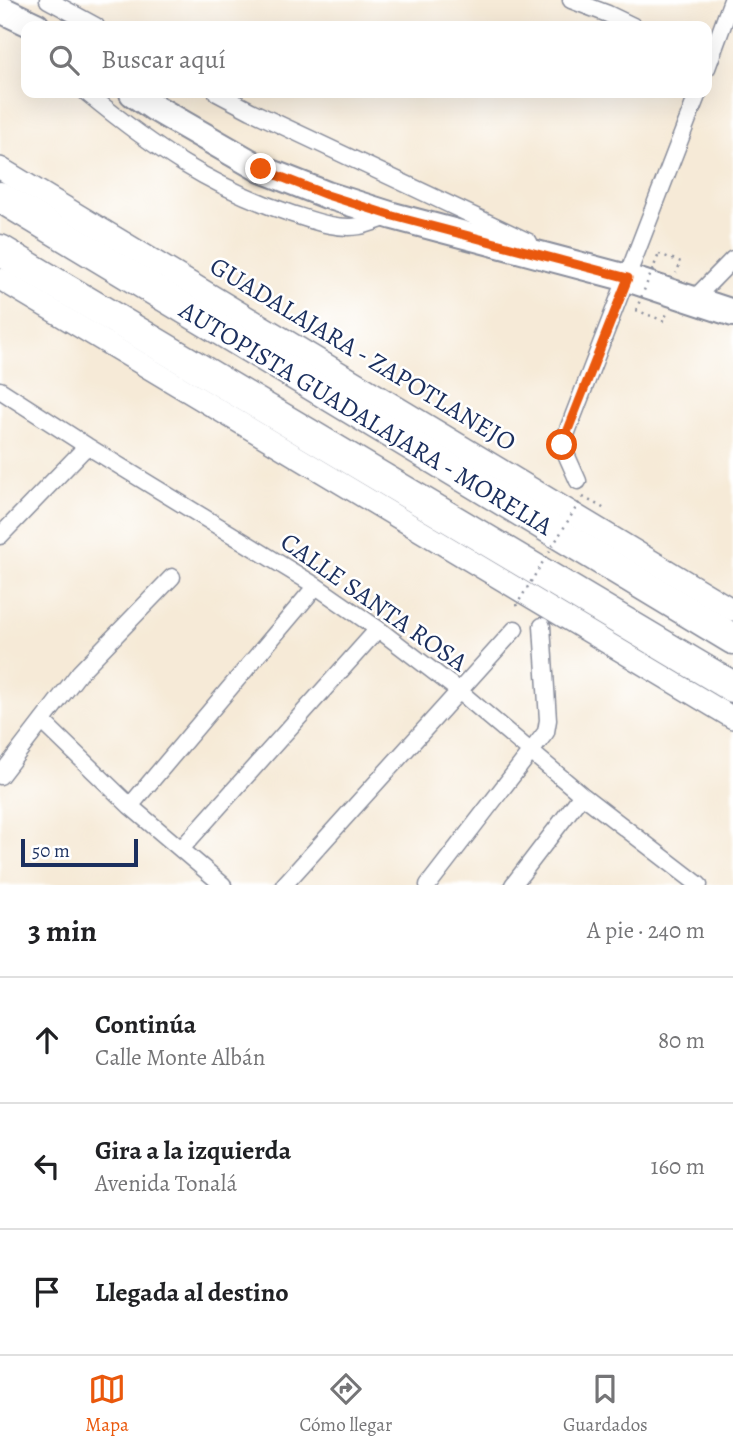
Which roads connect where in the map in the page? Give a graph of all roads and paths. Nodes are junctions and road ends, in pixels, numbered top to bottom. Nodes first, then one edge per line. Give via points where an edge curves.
1 (571, 0) edge
2 (732, 0) edge
3 (58, 2) edge
4 (0, 9) edge
5 (25, 21) edge
6 (88, 21) edge
7 (623, 21) edge
8 (712, 52) edge
9 (94, 98) edge
10 (140, 98) edge
11 (226, 98) edge
12 (696, 98) edge
13 (0, 168) edge
14 (0, 197) edge
15 (393, 216) junction
16 (0, 250) edge
17 (733, 259) edge
18 (681, 262) dead end
19 (582, 266) junction
20 (628, 278) junction
21 (0, 279) edge
22 (693, 300) junction
23 (733, 313) edge
24 (664, 321) dead end
25 (0, 390) edge
26 (87, 446) junction
27 (578, 481) joint
28 (0, 536) edge
29 (172, 577) dead end
30 (316, 586) junction
31 (516, 606) dead end
32 (733, 610) edge
33 (542, 626) dead end
34 (378, 629) junction
35 (515, 629) dead end
36 (733, 639) edge
37 (733, 687) edge
38 (459, 691) junction
39 (733, 718) edge
40 (42, 721) junction
41 (531, 753) junction
42 (0, 776) edge
43 (582, 795) junction
44 (130, 806) junction
45 (181, 849) junction
46 (223, 885) edge
47 (284, 885) edge
48 (428, 885) edge
49 (513, 885) edge
50 (699, 885) edge

1 - 7 street
2 - 8 street
3 - 6 street
4 - 5 main road
9 - 15 street via 169,156 260,203 340,226 359,226
10 - 15 main road via 261,169
11 - 19 street
12 - 20 street
13 - 32 street, GUADALAJARA - ZAPOTLANEJO
14 - 36 highway, AUTOPISTA GUADALAJARA - MORELIA
15 - 19 main road
16 - 37 highway, AUTOPISTA GUADALAJARA - MORELIA
17 - 22 street
18 - 24 path, bridge via 659,254 636,310
19 - 20 main road
20 - 22 main road
20 - 27 street via 562,445
21 - 39 street
22 - 23 main road
25 - 26 street, CALLE SANTA ROSA
26 - 28 street
26 - 30 street, CALLE SANTA ROSA
27 - 31 path, bridge via 583,496 605,509 582,498
29 - 40 street via 80,672
30 - 34 street, CALLE SANTA ROSA
30 - 44 street
33 - 41 street via 547,728
34 - 38 street, CALLE SANTA ROSA
34 - 45 street
35 - 38 street
38 - 41 street, CALLE SANTA ROSA
38 - 47 street
40 - 42 street
40 - 44 street
41 - 43 street, CALLE SANTA ROSA
41 - 48 street
43 - 49 street
43 - 50 street, CALLE SANTA ROSA
44 - 45 street
45 - 46 street

